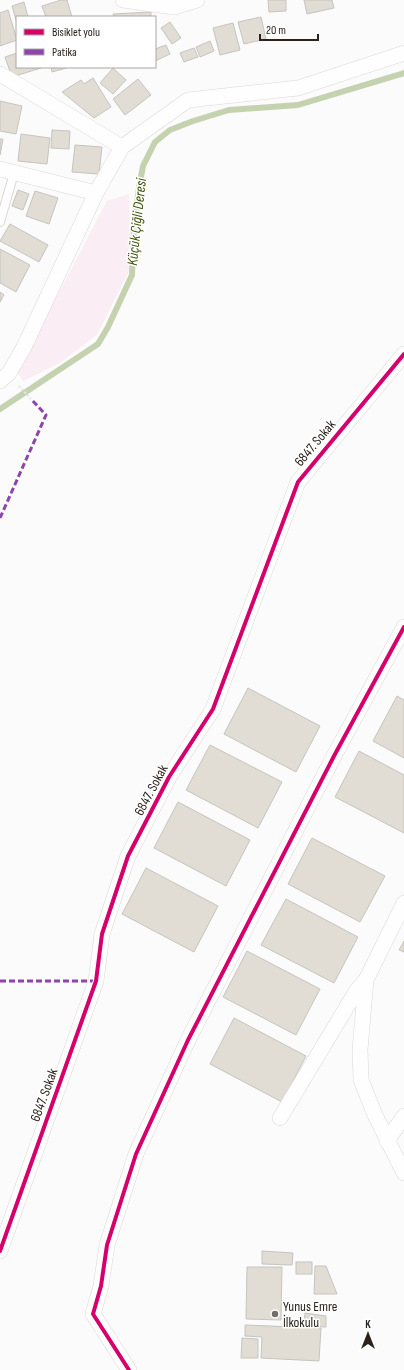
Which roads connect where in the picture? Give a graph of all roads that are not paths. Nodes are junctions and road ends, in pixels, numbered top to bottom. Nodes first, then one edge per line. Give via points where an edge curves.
1 (123, 0) edge
2 (197, 0) edge
3 (404, 53) edge
4 (0, 74) edge
5 (122, 147) junction
6 (7, 171) edge
7 (96, 193) junction
8 (0, 222) edge
9 (404, 354) edge
10 (0, 381) edge
11 (404, 627) edge
12 (404, 903) edge
13 (366, 980) junction
14 (404, 1116) edge
15 (280, 1118) dead end
16 (404, 1133) edge
17 (387, 1141) junction
18 (404, 1173) edge
19 (0, 1251) edge
20 (129, 1370) edge

1 - 2 street via 174,7
3 - 5 street via 298,88 188,100
4 - 5 street
5 - 7 street
6 - 7 street
6 - 8 lane
7 - 10 street via 24,347 10,373
9 - 19 street, 6847. Sokak via 298,482 213,709 169,777 128,856 102,934 96,981
11 - 20 street via 334,756 192,1033 136,1154 107,1246 101,1286 93,1314
12 - 13 street
13 - 15 street via 357,990
13 - 17 street via 361,1020 361,1080
14 - 17 street
16 - 17 street
17 - 18 street

